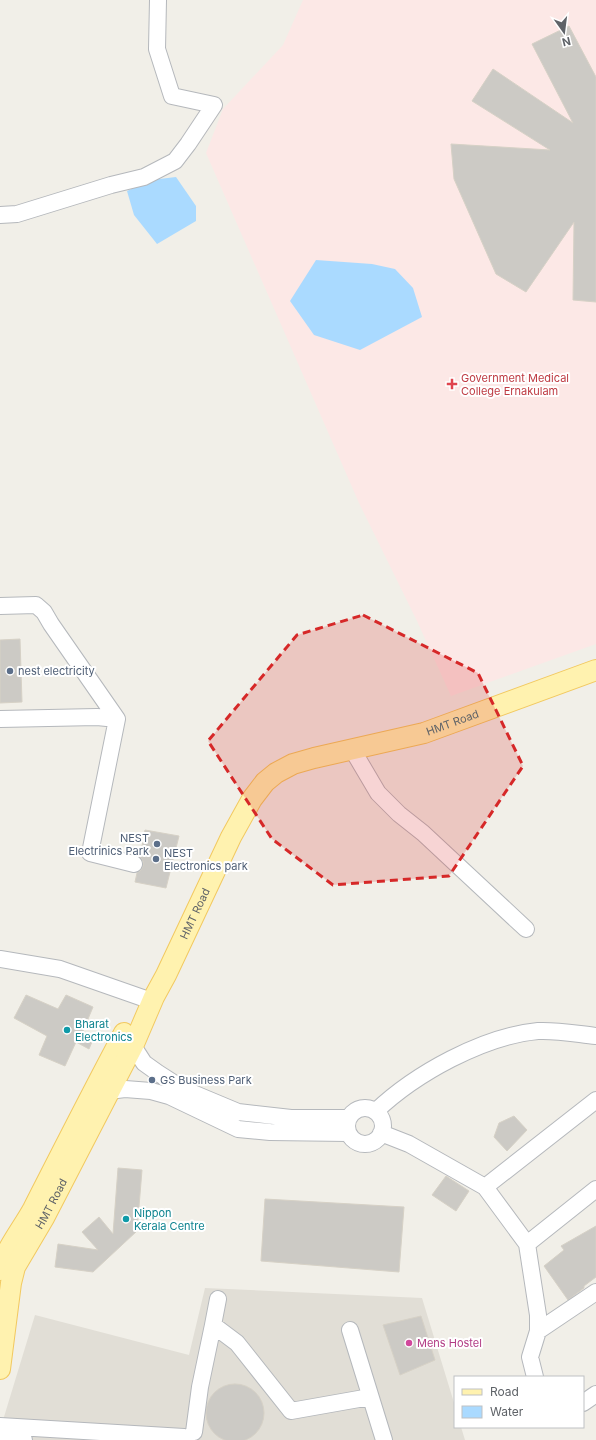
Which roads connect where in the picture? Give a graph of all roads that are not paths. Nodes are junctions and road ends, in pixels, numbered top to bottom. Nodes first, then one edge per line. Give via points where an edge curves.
1 (158, 0) edge
2 (2, 209) edge
3 (0, 606) edge
4 (596, 657) edge
5 (596, 670) edge
6 (0, 719) edge
7 (117, 719) junction
8 (352, 749) junction
9 (260, 778) junction
10 (134, 864) dead end
11 (526, 929) dead end
12 (0, 959) edge
13 (143, 998) junction
14 (596, 1036) edge
15 (133, 1046) junction
16 (109, 1091) junction
17 (596, 1100) edge
18 (376, 1111) junction
19 (348, 1125) junction
20 (381, 1133) junction
21 (485, 1187) junction
22 (596, 1189) edge
23 (528, 1244) junction
24 (0, 1270) edge
25 (596, 1292) edge
26 (218, 1299) dead end
27 (214, 1325) junction
28 (350, 1330) dead end
29 (538, 1331) junction
30 (0, 1369) edge
31 (535, 1376) edge
32 (596, 1394) edge
33 (370, 1397) junction
34 (584, 1402) edge
35 (0, 1426) edge
36 (191, 1437) edge
37 (0, 1438) edge
38 (24, 1440) edge
39 (384, 1440) edge

1 - 2 street via 157,49 172,96 214,104 188,144 175,161 144,177 17,214
3 - 7 street via 36,605 44,612
4 - 9 main road, HMT Road via 419,721 293,751 272,760
5 - 8 main road, HMT Road via 424,733
6 - 7 street
7 - 10 street via 90,853
8 - 9 main road, HMT Road via 293,764
8 - 11 street via 378,793
9 - 13 main road, HMT Road via 250,781 233,811 170,948
9 - 15 main road, HMT Road via 154,997
12 - 13 street via 60,969
13 - 24 main road, HMT Road
14 - 18 street via 539,1031 505,1037 472,1049 436,1067
15 - 16 main road, HMT Road
15 - 19 street via 144,1063 170,1081 238,1112
16 - 19 street via 150,1091 169,1096 238,1128 270,1132
16 - 30 main road, HMT Road via 44,1218 15,1267
17 - 21 street
18 - 19 street via 358,1109 353,1112
18 - 20 street via 382,1121
19 - 20 street via 351,1138 356,1142 368,1144
20 - 21 street via 409,1144
21 - 23 street
22 - 23 street
23 - 29 street
25 - 29 street
26 - 27 street
27 - 33 street via 237,1343 290,1411
27 - 36 street
28 - 33 street
29 - 31 street via 530,1357
32 - 34 street
33 - 39 street
35 - 36 street
37 - 38 street

